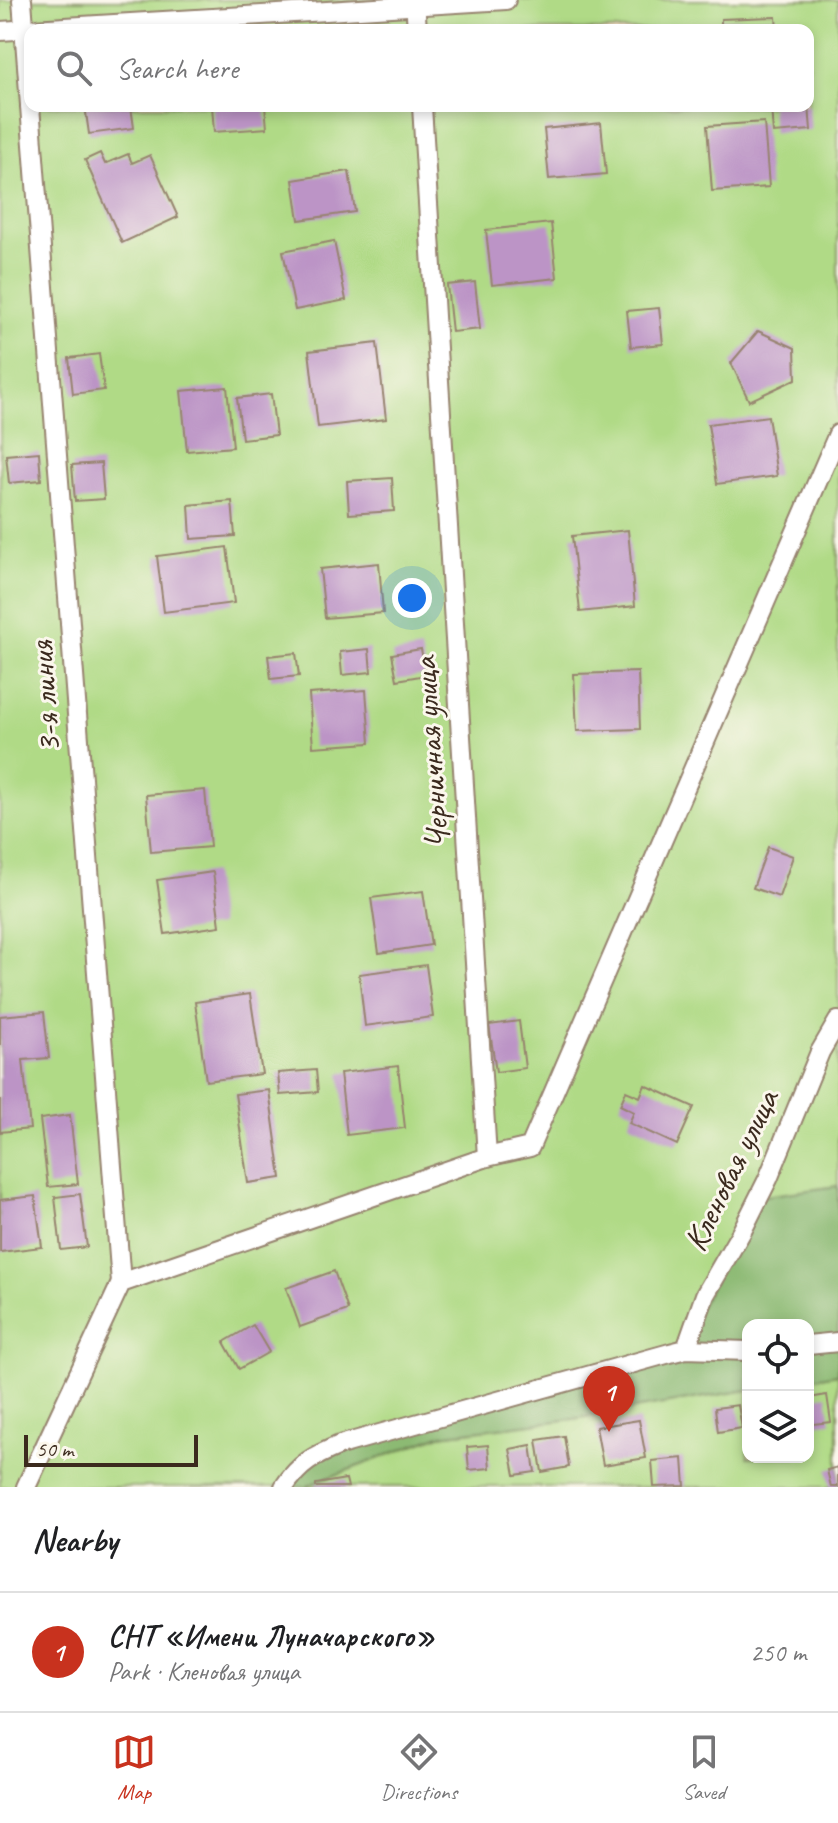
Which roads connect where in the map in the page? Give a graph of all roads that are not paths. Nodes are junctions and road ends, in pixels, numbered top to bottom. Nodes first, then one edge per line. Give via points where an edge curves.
1 (22, 0) edge
2 (506, 0) edge
3 (416, 3) edge
4 (99, 24) edge
5 (417, 24) edge
6 (24, 29) joint
7 (0, 31) edge
8 (30, 112) edge
9 (422, 112) edge
10 (838, 434) edge
11 (838, 1021) edge
12 (829, 1051) edge
13 (487, 1157) junction
14 (121, 1283) junction
15 (838, 1342) edge
16 (814, 1344) edge
17 (686, 1349) junction
18 (742, 1351) edge
19 (26, 1487) edge
20 (284, 1487) edge

1 - 6 street, 3-я линия
2 - 3 street
3 - 4 street
3 - 5 street
6 - 7 street
8 - 14 street, 3-я линия
9 - 13 street, Черничная улица
10 - 13 street via 530,1147
11 - 12 street, Кленовая улица
12 - 17 street, Кленовая улица via 705,1295
13 - 14 street
14 - 19 street
15 - 16 street
17 - 18 street
17 - 20 street via 340,1445 312,1457

